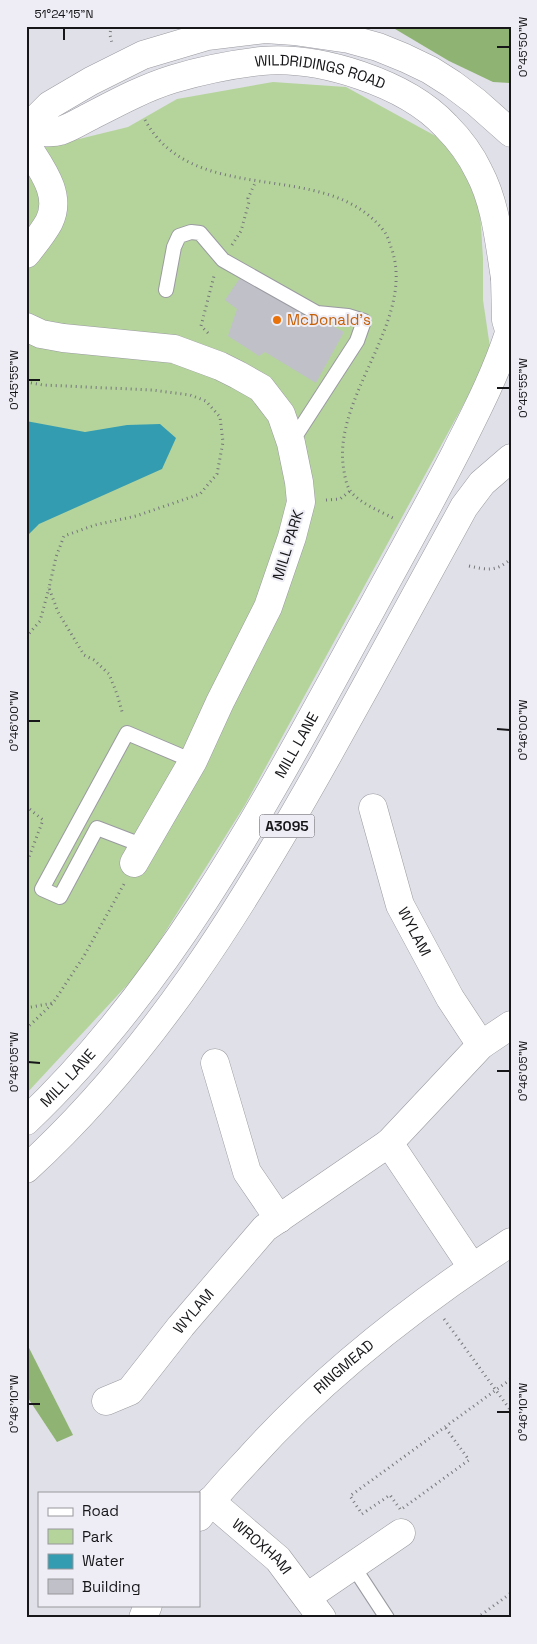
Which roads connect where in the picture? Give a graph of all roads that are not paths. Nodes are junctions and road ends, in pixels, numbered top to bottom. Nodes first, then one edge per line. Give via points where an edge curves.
1 (265, 28) edge
2 (263, 61) junction
3 (26, 130) edge
4 (511, 133) edge
5 (26, 144) edge
6 (26, 254) edge
7 (508, 269) edge
8 (166, 290) dead end
9 (26, 327) edge
10 (510, 335) edge
11 (291, 443) junction
12 (511, 458) edge
13 (193, 761) junction
14 (373, 808) dead end
15 (139, 854) joint
16 (511, 1025) edge
17 (481, 1045) junction
18 (215, 1063) dead end
19 (26, 1121) edge
20 (390, 1143) junction
21 (26, 1169) edge
22 (279, 1219) junction
23 (511, 1242) edge
24 (472, 1267) junction
25 (106, 1401) dead end
26 (205, 1509) edge
27 (401, 1521) road end
28 (353, 1566) junction
29 (148, 1606) edge
30 (315, 1607) edge
31 (144, 1618) edge
32 (387, 1618) edge

1 - 2 street
1 - 3 street, WILDRIDINGS ROAD via 206,36 143,55 50,105
1 - 4 street, WILDRIDINGS ROAD via 349,39 405,58 452,84
2 - 3 street, WILDRIDINGS ROAD via 174,79 145,89 59,131
2 - 7 street, WILDRIDINGS ROAD via 305,62 352,73 400,92 446,126 472,157 480,173
5 - 6 street via 50,183 54,204 49,222
7 - 10 street, MILL LANE / A3095 via 506,320
8 - 11 lane via 174,247 180,236 200,233 223,260 317,313 364,321 357,341
9 - 11 street, MILL PARK via 63,338 174,348 220,366 261,388 281,414
10 - 19 street, MILL LANE / A3095 via 490,386 428,505 306,729 223,871 132,1004 88,1057
11 - 13 street, MILL PARK via 301,502 292,537 268,607
12 - 21 street, A3095 via 482,483 464,507 248,894 160,1022 123,1068
13 - 15 street, MILL PARK
13 - 15 lane via 127,733 42,889 60,897 97,828
14 - 17 street, WYLAM via 400,905 450,998
16 - 17 street, WYLAM
17 - 20 street, WYLAM
18 - 22 street via 247,1172
20 - 22 street, WYLAM
20 - 24 street
22 - 25 street, WYLAM via 265,1228 130,1391
23 - 24 street, RINGMEAD
24 - 26 street, RINGMEAD via 373,1342 291,1414
26 - 30 street, WROXHAM via 278,1559
27 - 28 street, WROXHAM
28 - 30 street, WROXHAM
28 - 32 lane
29 - 31 street

